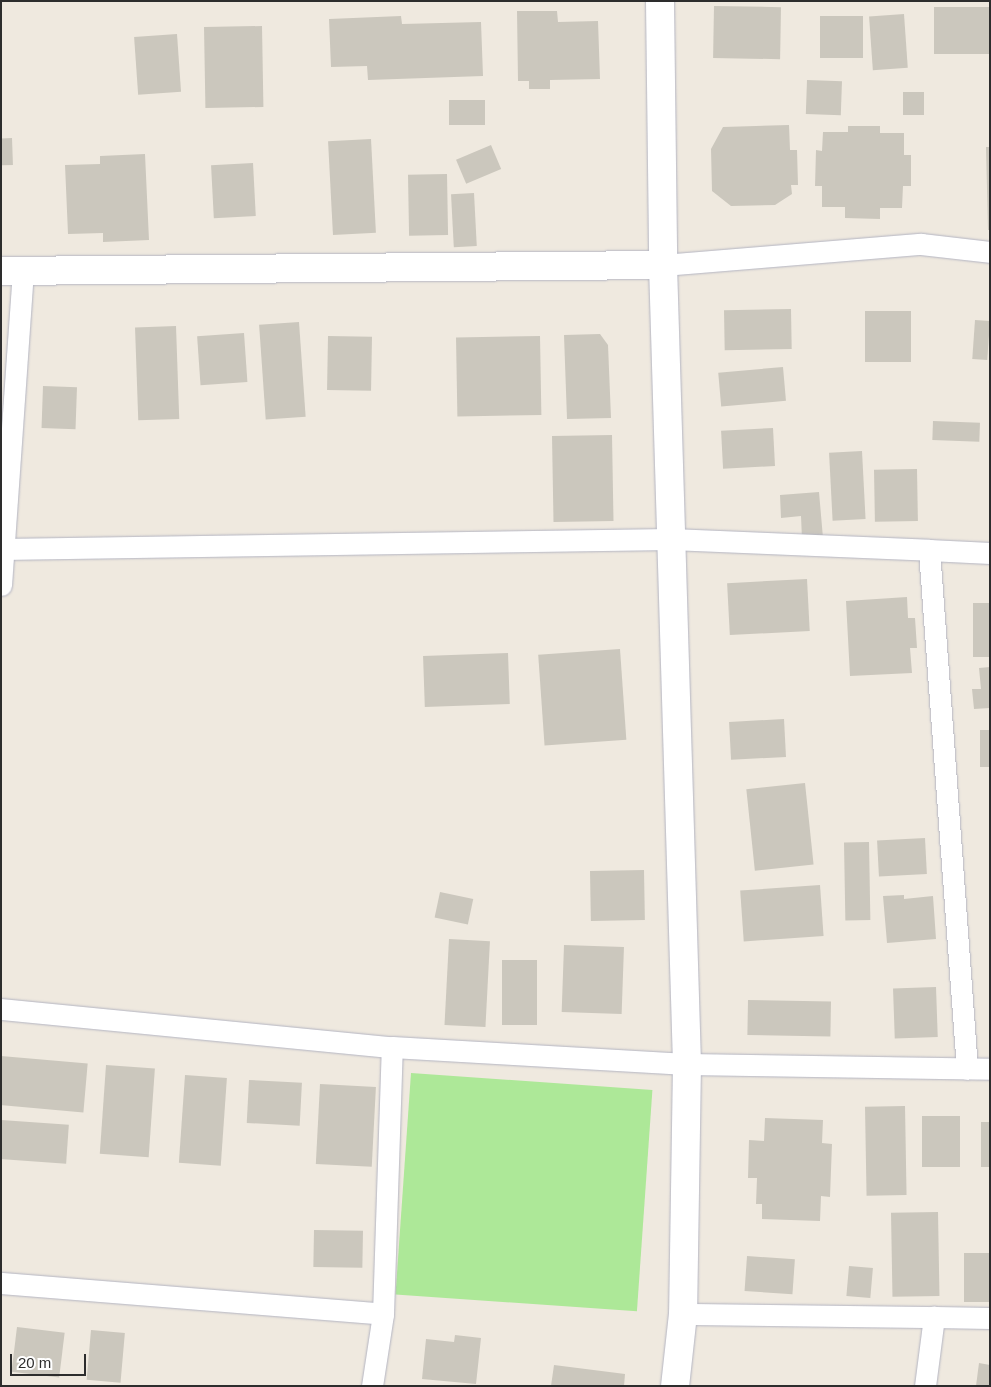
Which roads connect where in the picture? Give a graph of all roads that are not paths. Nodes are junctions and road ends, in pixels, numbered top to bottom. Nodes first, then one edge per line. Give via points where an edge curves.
1 (660, 1) edge
2 (990, 252) edge
3 (662, 265) junction
4 (12, 270) edge
5 (671, 539) junction
6 (3, 549) edge
7 (929, 550) junction
8 (990, 553) edge
9 (1, 585) edge
10 (1, 1009) edge
11 (392, 1047) junction
12 (687, 1064) junction
13 (967, 1069) junction
14 (990, 1069) edge
15 (1, 1282) edge
16 (383, 1314) junction
17 (683, 1314) junction
18 (934, 1317) junction
19 (990, 1318) edge
20 (372, 1386) edge
21 (675, 1386) edge
22 (924, 1386) edge

1 - 3 street
2 - 3 street via 921,244
3 - 4 street
3 - 5 street
4 - 6 street
5 - 6 street
5 - 7 street
5 - 12 street
6 - 9 street
7 - 8 street
7 - 13 street
10 - 11 street
11 - 12 street
11 - 16 street
12 - 13 street
12 - 17 street
13 - 14 street
15 - 16 street
16 - 20 street
17 - 18 street
17 - 21 street
18 - 19 street
18 - 22 street

